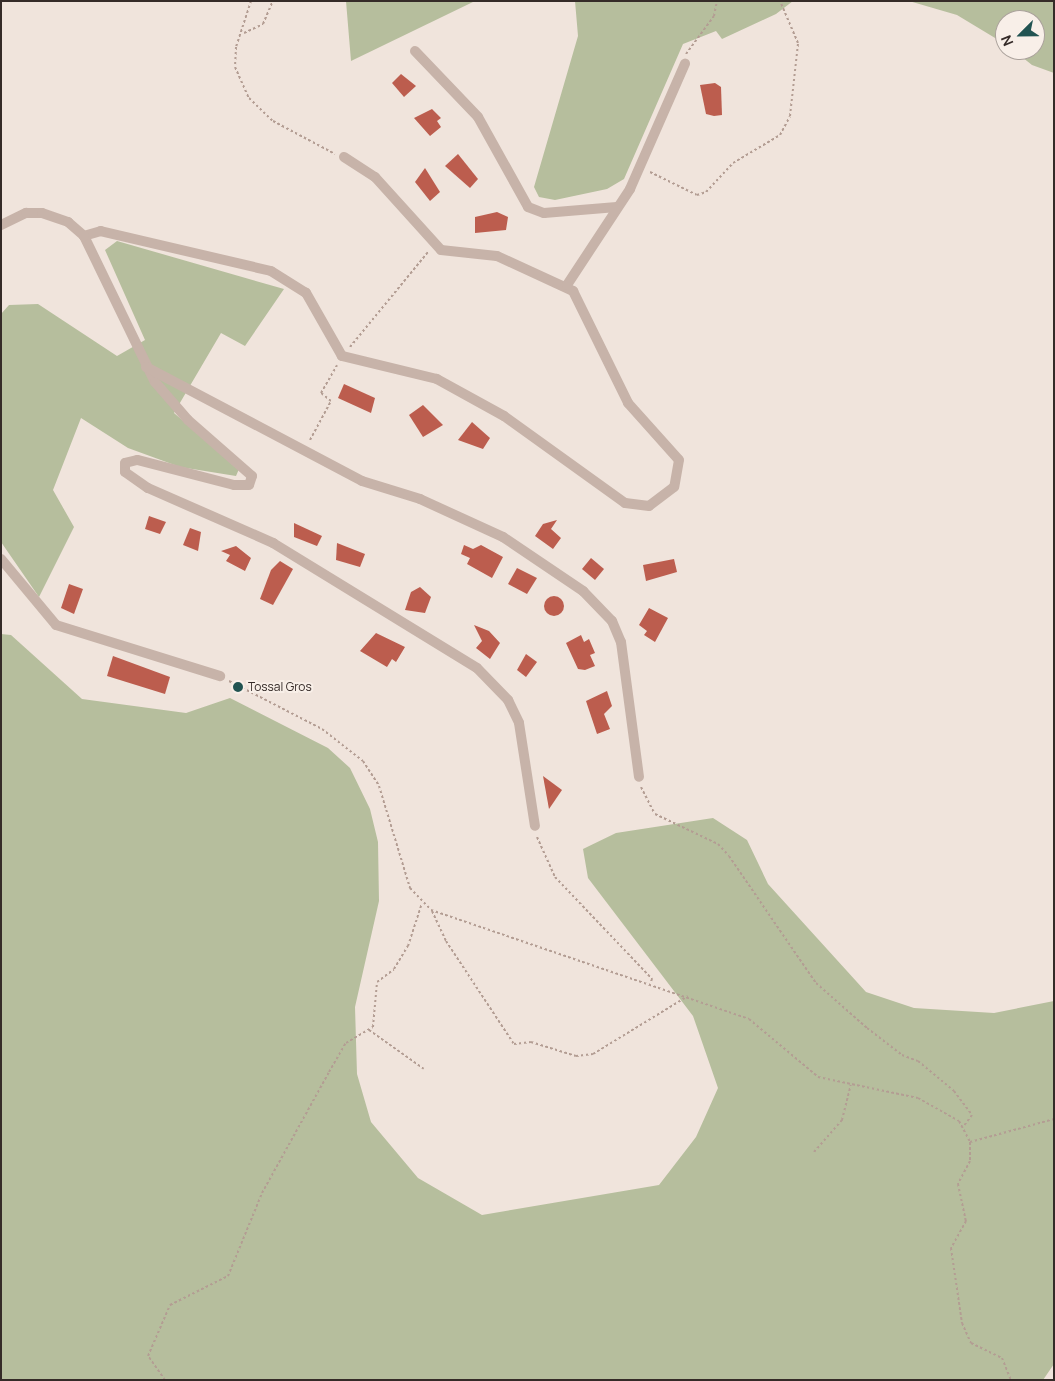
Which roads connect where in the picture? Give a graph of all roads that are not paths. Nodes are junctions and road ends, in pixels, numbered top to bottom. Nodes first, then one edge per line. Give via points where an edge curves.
1 (415, 51) dead end
2 (685, 64) road end
3 (344, 157) road end
4 (617, 207) junction
5 (1, 225) edge
6 (84, 236) junction
7 (567, 285) junction
8 (146, 367) junction
9 (1, 559) edge
10 (220, 676) road end
11 (640, 777) road end
12 (535, 826) road end

1 - 4 street via 478,117 528,207 544,213
2 - 4 street via 641,168
3 - 7 street via 395,195 434,244 448,254 497,256
4 - 7 street
5 - 6 street via 26,213 42,213 68,222
6 - 7 street via 101,230 122,233 271,271 306,293 342,356 437,379 520,427 609,495 625,503 649,506 674,487 679,460 634,413 598,348 577,295
6 - 8 street via 114,289
8 - 11 street via 368,484 420,499 503,537 596,602 612,622 621,642
8 - 12 street via 188,420 247,468 252,479 246,486 234,485 136,460 126,463 127,477 273,543 477,668 508,700 519,723
9 - 10 street via 56,625

